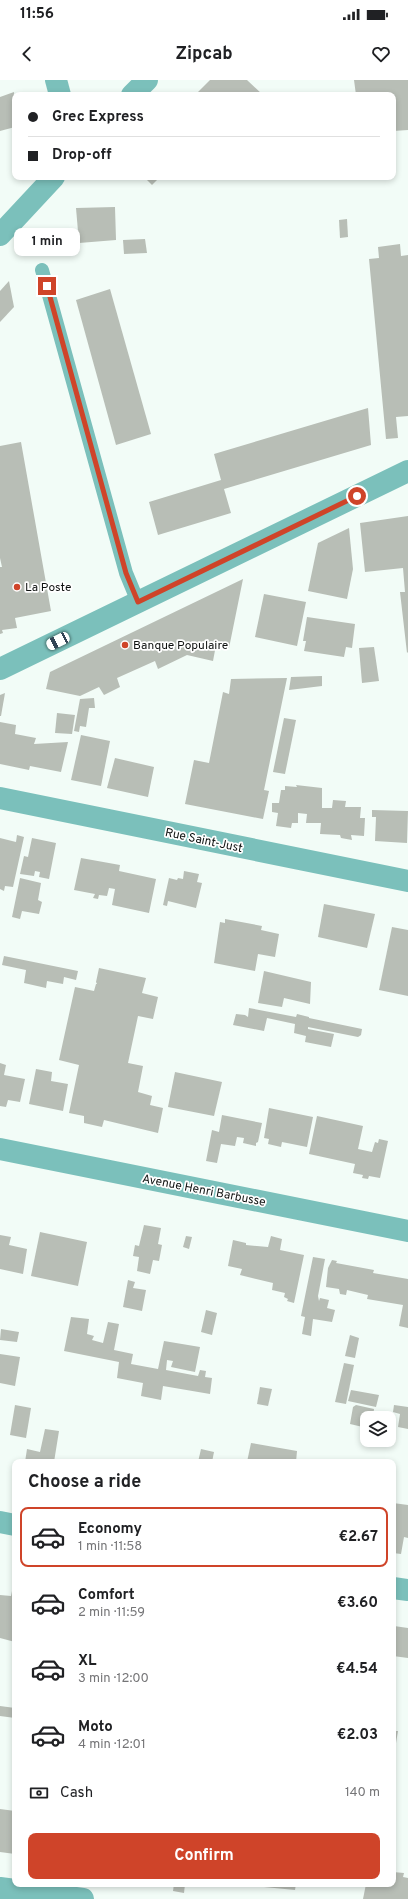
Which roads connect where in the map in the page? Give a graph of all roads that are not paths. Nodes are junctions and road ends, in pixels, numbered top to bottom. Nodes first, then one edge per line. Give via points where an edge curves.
1 (56, 80) edge
2 (147, 80) edge
3 (59, 92) edge
4 (135, 92) edge
5 (51, 180) edge
6 (0, 235) edge
7 (42, 270) dead end
8 (408, 471) edge
9 (138, 602) junction
10 (0, 669) edge
11 (0, 798) edge
12 (408, 882) edge
13 (0, 1149) edge
14 (408, 1231) edge
15 (0, 1522) edge
16 (12, 1524) edge
17 (396, 1588) edge
18 (408, 1590) edge
19 (0, 1888) edge
20 (83, 1899) edge

1 - 3 street
2 - 4 street
5 - 6 street
7 - 9 lane via 126,573
8 - 9 street
9 - 10 street
11 - 12 street, Rue Saint-Just
13 - 14 street, Avenue Henri Barbusse
15 - 16 street
17 - 18 street
19 - 20 street

